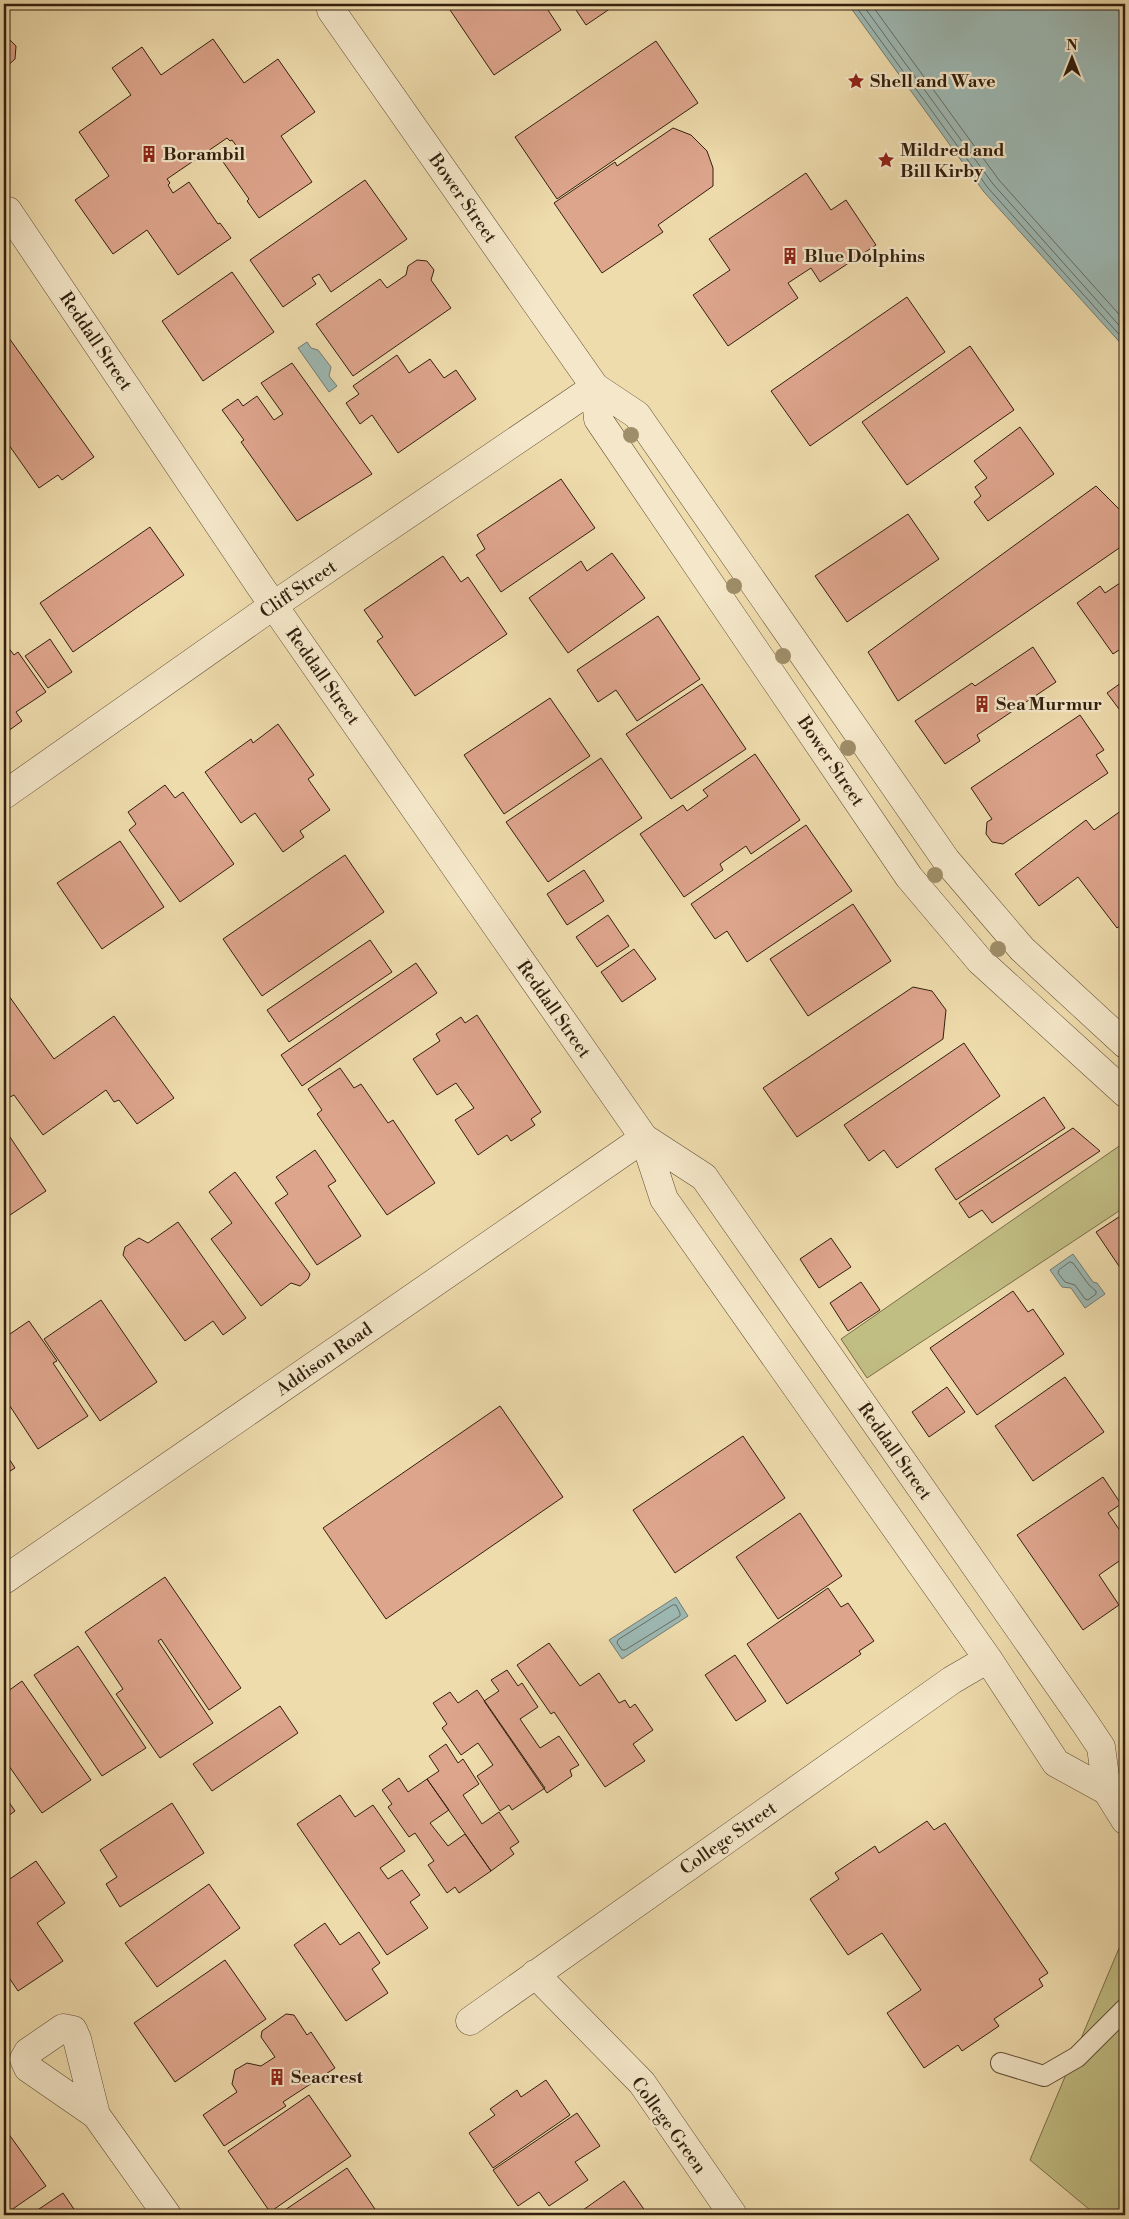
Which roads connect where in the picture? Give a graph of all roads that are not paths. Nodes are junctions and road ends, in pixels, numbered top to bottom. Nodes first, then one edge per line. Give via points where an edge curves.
1 (331, 10) dead end
2 (8, 211) dead end
3 (595, 387) junction
4 (274, 605) junction
5 (4, 795) edge
6 (1125, 1044) edge
7 (1125, 1093) edge
8 (644, 1138) junction
9 (4, 1580) edge
10 (988, 1659) junction
11 (1125, 1761) edge
12 (1107, 1791) junction
13 (1125, 1820) edge
14 (536, 1974) junction
15 (1125, 2009) edge
16 (470, 2021) dead end
17 (1001, 2063) dead end
18 (96, 2115) dead end
19 (167, 2215) edge
20 (733, 2215) edge

1 - 3 street, Bower Street
2 - 4 street, Reddall Street
3 - 4 street, Cliff Street
3 - 6 street, Bower Street via 637,416 946,860 1022,949
3 - 7 street, Bower Street via 598,419 909,877 980,961
4 - 5 street, Cliff Street
4 - 8 street, Reddall Street
8 - 9 street, Addison Road
8 - 10 street, Reddall Street via 664,1199
8 - 12 street, Reddall Street via 704,1177 1101,1747
10 - 12 street, Reddall Street via 1056,1762
10 - 14 street, College Street via 952,1680
11 - 12 street
12 - 13 street, Reddall Street
14 - 16 street, College Street
14 - 20 street, College Green via 642,2083
15 - 17 lane via 1077,2057 1044,2076
18 - 19 street

